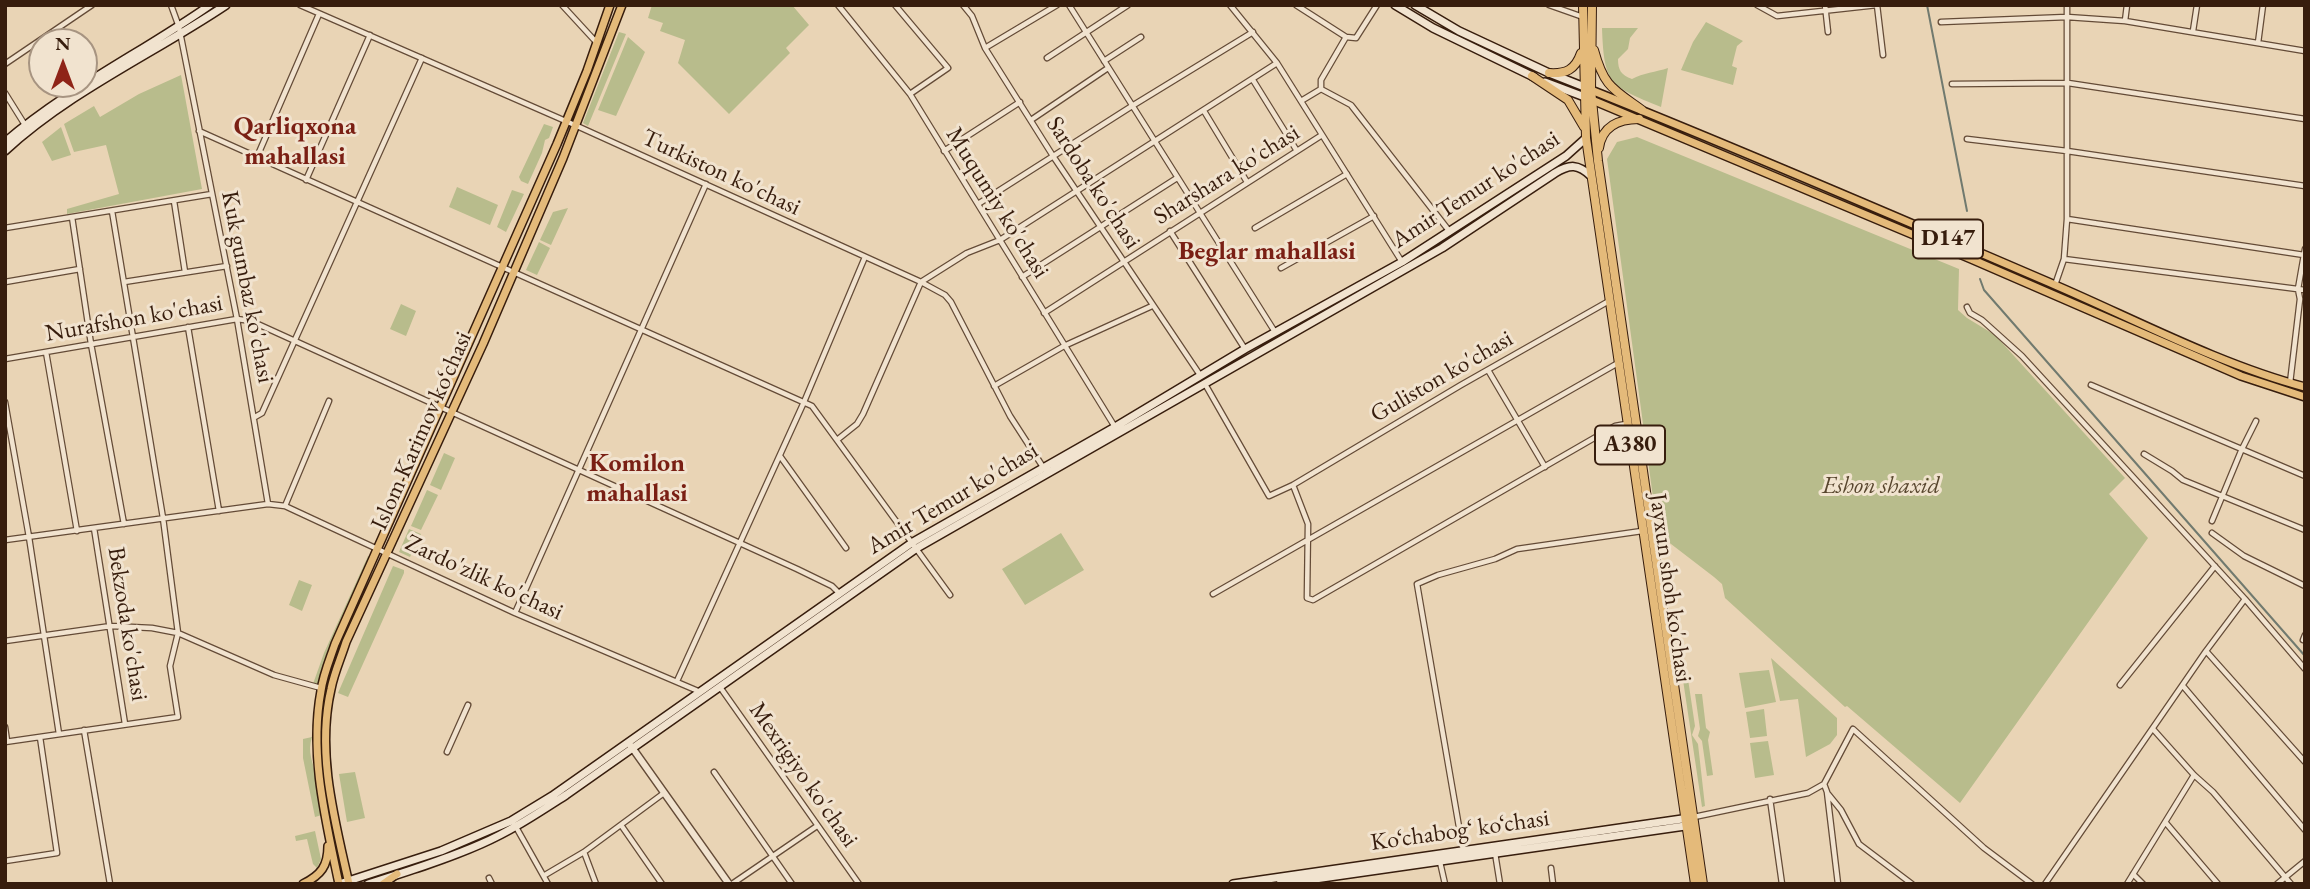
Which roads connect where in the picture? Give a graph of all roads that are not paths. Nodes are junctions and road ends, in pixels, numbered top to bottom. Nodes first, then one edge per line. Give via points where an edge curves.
1 (92, 5) edge
2 (172, 5) edge
3 (210, 5) edge
4 (226, 5) edge
5 (300, 5) edge
6 (562, 5) edge
7 (610, 5) edge
8 (622, 5) edge
9 (838, 5) edge
10 (895, 5) edge
11 (963, 5) edge
12 (1057, 5) edge
13 (1069, 5) edge
14 (1128, 5) edge
15 (1230, 5) edge
16 (1296, 5) edge
17 (1377, 5) edge
18 (1395, 5) edge
19 (1415, 5) edge
20 (1549, 5) edge
21 (1583, 5) edge
22 (1592, 5) edge
23 (1757, 5) edge
24 (2067, 5) edge
25 (2127, 5) edge
26 (2197, 5) edge
27 (2263, 5) edge
28 (1826, 8) edge
29 (319, 13) junction
30 (1583, 17) junction
31 (2067, 17) junction
32 (2124, 21) junction
33 (1941, 22) dead end
34 (180, 31) junction
35 (1253, 32) junction
36 (1828, 32) dead end
37 (2193, 32) junction
38 (1086, 34) junction
39 (370, 35) junction
40 (1141, 37) dead end
41 (1346, 37) junction
42 (1588, 40) junction
43 (597, 43) junction
44 (2258, 44) junction
45 (985, 48) junction
46 (2305, 51) edge
47 (1883, 55) dead end
48 (422, 58) junction
49 (1047, 58) dead end
50 (1104, 61) junction
51 (1277, 63) junction
52 (5, 64) edge
53 (1108, 68) junction
54 (1549, 73) junction
55 (1532, 76) junction
56 (1253, 80) junction
57 (2068, 83) junction
58 (1952, 84) dead end
59 (1587, 88) junction
60 (1321, 89) junction
61 (5, 93) edge
62 (910, 94) junction
63 (1588, 99) junction
64 (1301, 101) junction
65 (1021, 102) junction
66 (1132, 106) junction
67 (1643, 110) junction
68 (1204, 111) junction
69 (1639, 119) junction
70 (2305, 119) edge
71 (1031, 120) junction
72 (566, 122) junction
73 (25, 125) junction
74 (577, 126) junction
75 (199, 131) junction
76 (1585, 133) junction
77 (1322, 135) junction
78 (1967, 139) dead end
79 (5, 142) edge
80 (1154, 142) junction
81 (5, 151) edge
82 (944, 151) junction
83 (1297, 151) junction
84 (2067, 151) junction
85 (1053, 156) junction
86 (257, 157) junction
87 (1598, 161) junction
88 (1347, 174) junction
89 (1591, 176) junction
90 (1177, 178) junction
91 (306, 180) junction
92 (1247, 182) junction
93 (706, 184) junction
94 (2305, 186) edge
95 (1077, 192) junction
96 (212, 194) junction
97 (174, 201) junction
98 (357, 202) junction
99 (978, 204) junction
100 (112, 211) junction
101 (1200, 212) junction
102 (1374, 216) junction
103 (72, 217) junction
104 (2067, 219) junction
105 (1099, 226) junction
106 (5, 228) edge
107 (1255, 228) dead end
108 (1170, 231) junction
109 (1450, 232) junction
110 (1000, 240) junction
111 (2305, 249) edge
112 (2304, 255) edge
113 (865, 257) junction
114 (2064, 259) junction
115 (1123, 262) junction
116 (1402, 262) junction
117 (227, 266) junction
118 (1281, 268) dead end
119 (80, 269) junction
120 (503, 269) junction
121 (185, 272) junction
122 (513, 273) junction
123 (1022, 277) junction
124 (5, 282) edge
125 (124, 282) junction
126 (921, 282) junction
127 (2055, 285) junction
128 (2302, 290) edge
129 (1609, 302) junction
130 (1152, 306) junction
131 (1967, 307) dead end
132 (1044, 313) junction
133 (237, 318) junction
134 (188, 327) junction
135 (642, 331) junction
136 (1275, 332) junction
137 (132, 336) junction
138 (2172, 336) junction
139 (295, 340) junction
140 (91, 344) junction
141 (2168, 345) junction
142 (1064, 346) junction
143 (1245, 349) junction
144 (46, 352) junction
145 (5, 359) edge
146 (1618, 363) junction
147 (2244, 366) junction
148 (1488, 370) junction
149 (2241, 376) junction
150 (1203, 380) junction
151 (2290, 383) junction
152 (2091, 385) dead end
153 (994, 386) junction
154 (2305, 387) edge
155 (2305, 397) edge
156 (330, 401) dead end
157 (5, 402) edge
158 (804, 402) junction
159 (441, 407) junction
160 (451, 412) junction
161 (254, 417) junction
162 (1516, 420) junction
163 (2256, 421) dead end
164 (1626, 424) junction
165 (1115, 427) junction
166 (837, 440) junction
167 (2241, 451) junction
168 (2144, 454) dead end
169 (780, 455) junction
170 (1043, 467) junction
171 (1545, 467) junction
172 (579, 469) junction
173 (2305, 476) edge
174 (1293, 485) junction
175 (2221, 497) junction
176 (268, 504) junction
177 (285, 506) junction
178 (219, 510) junction
179 (163, 518) junction
180 (2212, 521) dead end
181 (124, 524) junction
182 (94, 528) junction
183 (2305, 530) edge
184 (77, 531) junction
185 (2212, 533) dead end
186 (1646, 536) junction
187 (29, 537) junction
188 (1308, 539) junction
189 (5, 540) edge
190 (741, 543) junction
191 (915, 545) junction
192 (378, 548) junction
193 (846, 548) dead end
194 (388, 552) junction
195 (2215, 565) junction
196 (2305, 586) edge
197 (839, 593) junction
198 (1213, 594) dead end
199 (950, 595) dead end
200 (2245, 599) junction
201 (515, 613) junction
202 (111, 626) junction
203 (178, 633) junction
204 (44, 636) junction
205 (5, 641) edge
206 (2206, 651) junction
207 (2305, 669) edge
208 (677, 681) junction
209 (2120, 685) dead end
210 (720, 687) junction
211 (2183, 687) junction
212 (321, 688) junction
213 (698, 691) junction
214 (468, 705) dead end
215 (125, 725) junction
216 (5, 727) edge
217 (2153, 729) junction
218 (84, 730) junction
219 (59, 734) junction
220 (40, 737) junction
221 (6, 741) edge
222 (630, 745) junction
223 (447, 752) dead end
224 (2305, 762) edge
225 (714, 772) dead end
226 (2194, 775) junction
227 (1824, 784) junction
228 (1827, 792) junction
229 (664, 793) junction
230 (1770, 799) junction
231 (1689, 822) junction
232 (2166, 822) junction
233 (621, 825) junction
234 (817, 826) junction
235 (516, 827) junction
236 (2305, 830) edge
237 (328, 832) junction
238 (1558, 840) junction
239 (584, 852) junction
240 (1495, 853) junction
241 (1461, 854) junction
242 (773, 856) junction
243 (5, 861) edge
244 (1440, 861) junction
245 (2305, 861) edge
246 (1551, 868) dead end
247 (397, 874) junction
248 (2133, 874) junction
249 (545, 875) junction
250 (2285, 877) junction
251 (348, 883) edge
252 (110, 884) edge
253 (303, 884) edge
254 (339, 884) edge
255 (368, 884) edge
256 (383, 884) edge
257 (548, 884) edge
258 (596, 884) edge
259 (662, 884) edge
260 (730, 884) edge
261 (792, 884) edge
262 (859, 884) edge
263 (1233, 884) edge
264 (1280, 884) edge
265 (1445, 884) edge
266 (1500, 884) edge
267 (1553, 884) edge
268 (1695, 884) edge
269 (1703, 884) edge
270 (1782, 884) edge
271 (1838, 884) edge
272 (1912, 884) edge
273 (2032, 884) edge
274 (2045, 884) edge
275 (2127, 884) edge
276 (2143, 884) edge
277 (2217, 884) edge
278 (2277, 884) edge
279 (2291, 884) edge

1 - 52 street
2 - 34 street, Kuk gumbaz ko'chasi
3 - 34 main road
4 - 34 main road
5 - 29 street, Turkiston ko'chasi
6 - 43 street
7 - 43 main road, Islom Karimov ko‘chasi
8 - 74 main road, Islom Karimov ko‘chasi
9 - 62 street, Muqumiy ko'chasi
10 - 62 street via 948,68
11 - 45 street, Sardoba ko'chasi
12 - 45 street
13 - 38 street
14 - 38 street
15 - 35 street
16 - 41 street
17 - 41 street via 1356,38
18 - 55 main road
19 - 54 main road
20 - 30 street
21 - 30 highway, Jayxun shoh ko'chasi / A380
22 - 42 highway, Jayxun shoh ko'chasi / A380
23 - 28 street via 1777,16
24 - 31 street
25 - 32 street
26 - 37 street
27 - 44 street
28 - 36 street
28 - 47 street via 1877,5
29 - 39 street, Turkiston ko'chasi
29 - 86 street
30 - 42 highway, Jayxun shoh ko'chasi / A380
31 - 32 street
31 - 33 street
31 - 57 street
32 - 37 street
34 - 73 main road via 57,101
34 - 75 street, Kuk gumbaz ko'chasi
34 - 81 main road via 74,98
35 - 51 street
35 - 66 street
37 - 44 street
38 - 49 street
38 - 50 street
39 - 48 street, Turkiston ko'chasi
39 - 91 street
40 - 50 street
41 - 60 street via 1321,80
42 - 54 highway via 1576,65 1563,74
42 - 59 highway, Jayxun shoh ko'chasi / A380
42 - 67 highway via 1608,86
43 - 72 main road, Islom Karimov ko‘chasi
44 - 46 street
45 - 65 street, Sardoba ko'chasi
48 - 72 street, Turkiston ko'chasi
48 - 98 street
50 - 53 street
51 - 56 street
51 - 64 street
53 - 66 street
53 - 71 street
54 - 59 main road
55 - 63 main road
55 - 76 highway via 1568,100
56 - 68 street
56 - 83 street
57 - 58 street
57 - 70 street
57 - 84 street
59 - 63 highway, Jayxun shoh ko'chasi / A380
59 - 67 main road, D147
60 - 64 street
60 - 109 street via 1351,104
61 - 73 street
62 - 82 street, Muqumiy ko'chasi
63 - 69 main road, D147
63 - 76 highway, Jayxun shoh ko'chasi / A380
63 - 87 highway, Jayxun shoh ko'chasi / A380
64 - 77 street
65 - 71 street, Sardoba ko'chasi
65 - 82 street
66 - 80 street
66 - 85 street
67 - 127 main road, D147
68 - 80 street
68 - 92 street
69 - 87 highway via 1615,122 1607,130
69 - 141 main road, D147
71 - 85 street, Sardoba ko'chasi
72 - 74 street, Turkiston ko'chasi
72 - 120 main road, Islom Karimov ko‘chasi
73 - 79 main road
74 - 93 street, Turkiston ko'chasi
74 - 122 main road, Islom Karimov ko‘chasi
75 - 86 street
75 - 96 street, Kuk gumbaz ko'chasi
76 - 89 highway, Jayxun shoh ko'chasi / A380
76 - 109 main road, Amir Temur ko'chasi via 1566,156
77 - 83 street, Sharshara ko'chasi
77 - 88 street
78 - 84 street
80 - 90 street
80 - 95 street
82 - 99 street, Muqumiy ko'chasi
83 - 92 street, Sharshara ko'chasi
84 - 94 street
84 - 104 street
85 - 95 street, Sardoba ko'chasi
85 - 99 street
86 - 91 street
87 - 186 highway, Jayxun shoh ko'chasi / A380
88 - 102 street
88 - 107 street
89 - 129 highway, Jayxun shoh ko'chasi / A380
89 - 150 main road, Amir Temur ko'chasi via 1580,167 1565,167 1442,248
90 - 101 street
90 - 105 street
91 - 98 street
92 - 101 street, Sharshara ko'chasi
93 - 113 street, Turkiston ko'chasi
93 - 135 street
95 - 105 street, Sardoba ko'chasi
95 - 110 street
96 - 97 street
96 - 117 street, Kuk gumbaz ko'chasi
97 - 100 street
97 - 121 street
98 - 120 street
98 - 139 street
99 - 110 street, Muqumiy ko'chasi
100 - 103 street
100 - 125 street
101 - 108 street, Sharshara ko'chasi
101 - 136 street
102 - 116 street
102 - 118 street
103 - 106 street
103 - 119 street
104 - 112 street
104 - 114 street
105 - 115 street, Sardoba ko'chasi
105 - 123 street
108 - 115 street, Sharshara ko'chasi
108 - 143 street
109 - 116 main road, Amir Temur ko'chasi
110 - 123 street, Muqumiy ko'chasi
110 - 126 street via 967,253
111 - 112 street
112 - 128 street
113 - 126 street, Turkiston ko'chasi
113 - 158 street
114 - 127 street
114 - 128 street
115 - 130 street, Sardoba ko'chasi
115 - 132 street, Sharshara ko'chasi
116 - 136 main road, Amir Temur ko'chasi
117 - 121 street
117 - 133 street, Kuk gumbaz ko'chasi
119 - 124 street
119 - 140 street
120 - 122 street
120 - 159 main road, Islom Karimov ko‘chasi
121 - 125 street
122 - 135 street
122 - 160 main road, Islom Karimov ko‘chasi
123 - 132 street, Muqumiy ko'chasi
125 - 137 street
126 - 153 street, Turkiston ko'chasi via 951,302
126 - 166 street via 863,414
127 - 138 main road, D147
128 - 151 street
129 - 146 highway, Jayxun shoh ko'chasi / A380
129 - 148 street, Guliston ko'chasi
130 - 142 street
130 - 150 street, Sardoba ko'chasi
131 - 195 street via 2022,356
132 - 142 street, Muqumiy ko'chasi
133 - 134 street, Nurafshon ko'chasi
133 - 139 street, Nurafshon ko'chasi
133 - 161 street, Kuk gumbaz ko'chasi
134 - 137 street, Nurafshon ko'chasi
134 - 178 street
135 - 158 street
135 - 172 street
136 - 143 main road, Amir Temur ko'chasi
137 - 140 street, Nurafshon ko'chasi
137 - 179 street
138 - 141 main road
138 - 147 main road, D147
139 - 159 street, Nurafshon ko'chasi
139 - 161 street via 262,413
140 - 144 street, Nurafshon ko'chasi
140 - 181 street
141 - 149 main road, D147
142 - 153 street
142 - 165 street, Muqumiy ko'chasi
143 - 150 main road, Amir Temur ko'chasi
144 - 145 street, Nurafshon ko'chasi
144 - 184 street
146 - 162 street
146 - 164 highway, Jayxun shoh ko'chasi / A380
147 - 149 main road
147 - 151 main road, D147
148 - 162 street
148 - 174 street, Guliston ko'chasi
149 - 155 main road, D147
150 - 165 main road, Amir Temur ko'chasi
150 - 174 street, Sardoba ko'chasi via 1269,496
150 - 191 main road, Amir Temur ko'chasi
151 - 154 main road, D147
152 - 167 street
153 - 170 street, Turkiston ko'chasi
156 - 177 street
157 - 187 street
158 - 166 street
158 - 169 street
159 - 160 street, Nurafshon ko'chasi
159 - 192 main road, Islom Karimov ko‘chasi
160 - 172 street, Nurafshon ko'chasi
160 - 194 main road, Islom Karimov ko‘chasi
161 - 176 street, Kuk gumbaz ko'chasi
162 - 171 street
162 - 188 street
163 - 167 street
164 - 171 street
164 - 186 highway, Jayxun shoh ko'chasi / A380
165 - 170 main road, Amir Temur ko'chasi
166 - 191 street
167 - 173 street
167 - 175 street
168 - 175 street via 2183,481
169 - 190 street
169 - 193 street
170 - 191 main road, Amir Temur ko'chasi
171 - 188 street via 1313,600 1307,598
172 - 190 street, Nurafshon ko'chasi
172 - 201 street
174 - 188 street via 1308,524
175 - 180 street
175 - 183 street
176 - 177 street, Zardo'zlik ko'chasi
176 - 178 street, Zardo'zlik ko'chasi
177 - 192 street, Zardo'zlik ko'chasi
178 - 179 street, Zardo'zlik ko'chasi
179 - 181 street, Zardo'zlik ko'chasi
179 - 203 street
181 - 182 street, Zardo'zlik ko'chasi
182 - 184 street, Zardo'zlik ko'chasi
182 - 202 street, Bekzoda ko'chasi
184 - 187 street, Zardo'zlik ko'chasi
185 - 196 street via 2244,556
186 - 231 highway, Jayxun shoh ko'chasi / A380
186 - 241 street via 1517,549 1417,584
187 - 189 street, Zardo'zlik ko'chasi
187 - 204 street
188 - 198 street
190 - 197 street, Nurafshon ko'chasi
190 - 208 street
191 - 197 main road, Amir Temur ko'chasi
191 - 199 street
191 - 210 main road, Amir Temur ko'chasi
192 - 194 street, Zardo'zlik ko'chasi
192 - 212 main road, Islom Karimov ko‘chasi via 335,644
194 - 201 street, Zardo'zlik ko'chasi
194 - 251 main road, Islom Karimov ko‘chasi via 343,652 326,721 328,775
195 - 200 street
195 - 209 street
197 - 213 main road, Amir Temur ko'chasi
200 - 206 street
200 - 207 street
201 - 208 street, Zardo'zlik ko'chasi
202 - 203 street
202 - 204 street
202 - 215 street, Bekzoda ko'chasi
203 - 212 street via 274,675
203 - 215 street via 170,666 178,717
204 - 205 street
204 - 219 street
206 - 211 street
206 - 224 street
208 - 213 street, Zardo'zlik ko'chasi
210 - 222 main road, Amir Temur ko'chasi
210 - 234 street, Mexrigiyo ko'chasi
211 - 217 street
211 - 236 street
212 - 237 main road, Islom Karimov ko‘chasi via 317,741
213 - 222 main road, Amir Temur ko'chasi
214 - 223 street
215 - 218 street
216 - 221 street
217 - 226 street
217 - 274 street
218 - 219 street
218 - 252 street
219 - 220 street
220 - 221 street
220 - 243 street via 57,853
222 - 229 street
222 - 235 main road, Amir Temur ko'chasi
222 - 251 main road, Amir Temur ko'chasi via 511,821
225 - 242 street
226 - 232 street
226 - 250 street
227 - 228 street
227 - 230 street via 1808,793
227 - 273 street via 1853,729 1984,848
228 - 271 street
228 - 272 street via 1859,844
229 - 233 street
229 - 260 street
230 - 231 street
230 - 270 street
231 - 238 main road, Ko‘chabog‘ ko‘chasi
231 - 268 highway, Jayxun shoh ko'chasi / A380
231 - 269 highway, Jayxun shoh ko'chasi / A380
232 - 248 street
232 - 277 street
233 - 239 street
233 - 259 street
234 - 242 street
234 - 262 street, Mexrigiyo ko'chasi
235 - 247 main road, Amir Temur ko'chasi
235 - 249 street
237 - 253 main road via 325,868
237 - 254 main road, Islom Karimov ko‘chasi
238 - 240 main road, Ko‘chabog‘ ko‘chasi
238 - 241 main road, Ko‘chabog‘ ko‘chasi
239 - 249 street
239 - 258 street
240 - 241 main road, Ko‘chabog‘ ko‘chasi
240 - 266 street
241 - 244 main road, Ko‘chabog‘ ko‘chasi
241 - 263 main road, Ko‘chabog‘ ko‘chasi
242 - 260 street
242 - 261 street
244 - 264 main road, Ko‘chabog‘ ko‘chasi
244 - 265 street
245 - 250 street
246 - 267 street
247 - 255 main road, Amir Temur ko'chasi
247 - 256 main road
248 - 275 street
248 - 276 street
249 - 257 street
250 - 278 street
250 - 279 street
251 - 254 main road, Amir Temur ko'chasi

